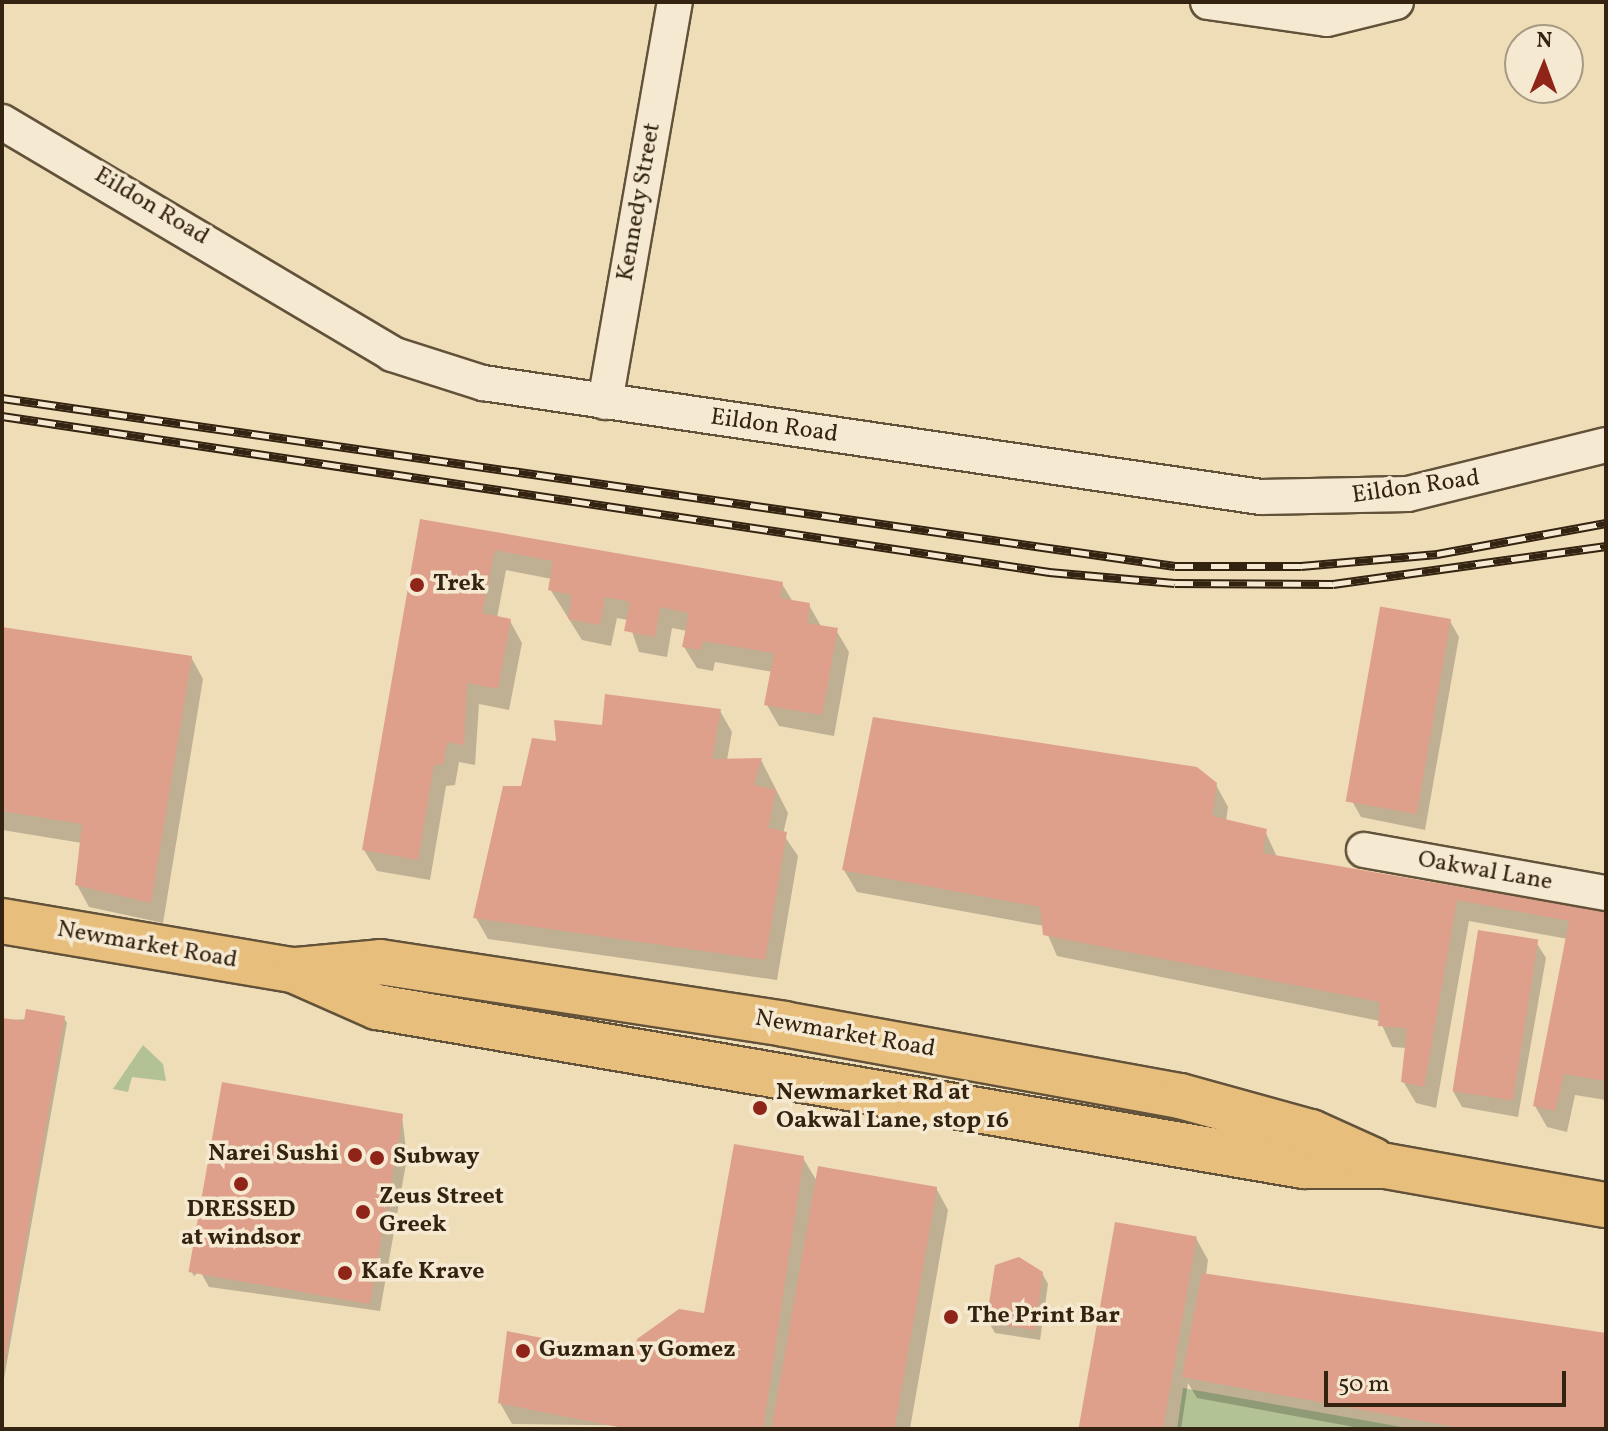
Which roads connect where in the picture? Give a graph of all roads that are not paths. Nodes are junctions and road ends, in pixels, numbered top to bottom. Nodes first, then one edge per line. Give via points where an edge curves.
1 (675, 2) edge
2 (1208, 2) edge
3 (1396, 2) edge
4 (2, 122) edge
5 (605, 402) junction
6 (1606, 445) edge
7 (1364, 850) dead end
8 (1606, 893) edge
9 (2, 921) edge
10 (1606, 1205) edge

1 - 5 street, Kennedy Street
2 - 3 street via 1327,19
4 - 5 street, Eildon Road via 421,368
5 - 6 street, Eildon Road via 1261,497 1408,494
7 - 8 street, Oakwal Lane
9 - 10 main road, Newmarket Road via 293,970 377,1007 1303,1166 1386,1166

